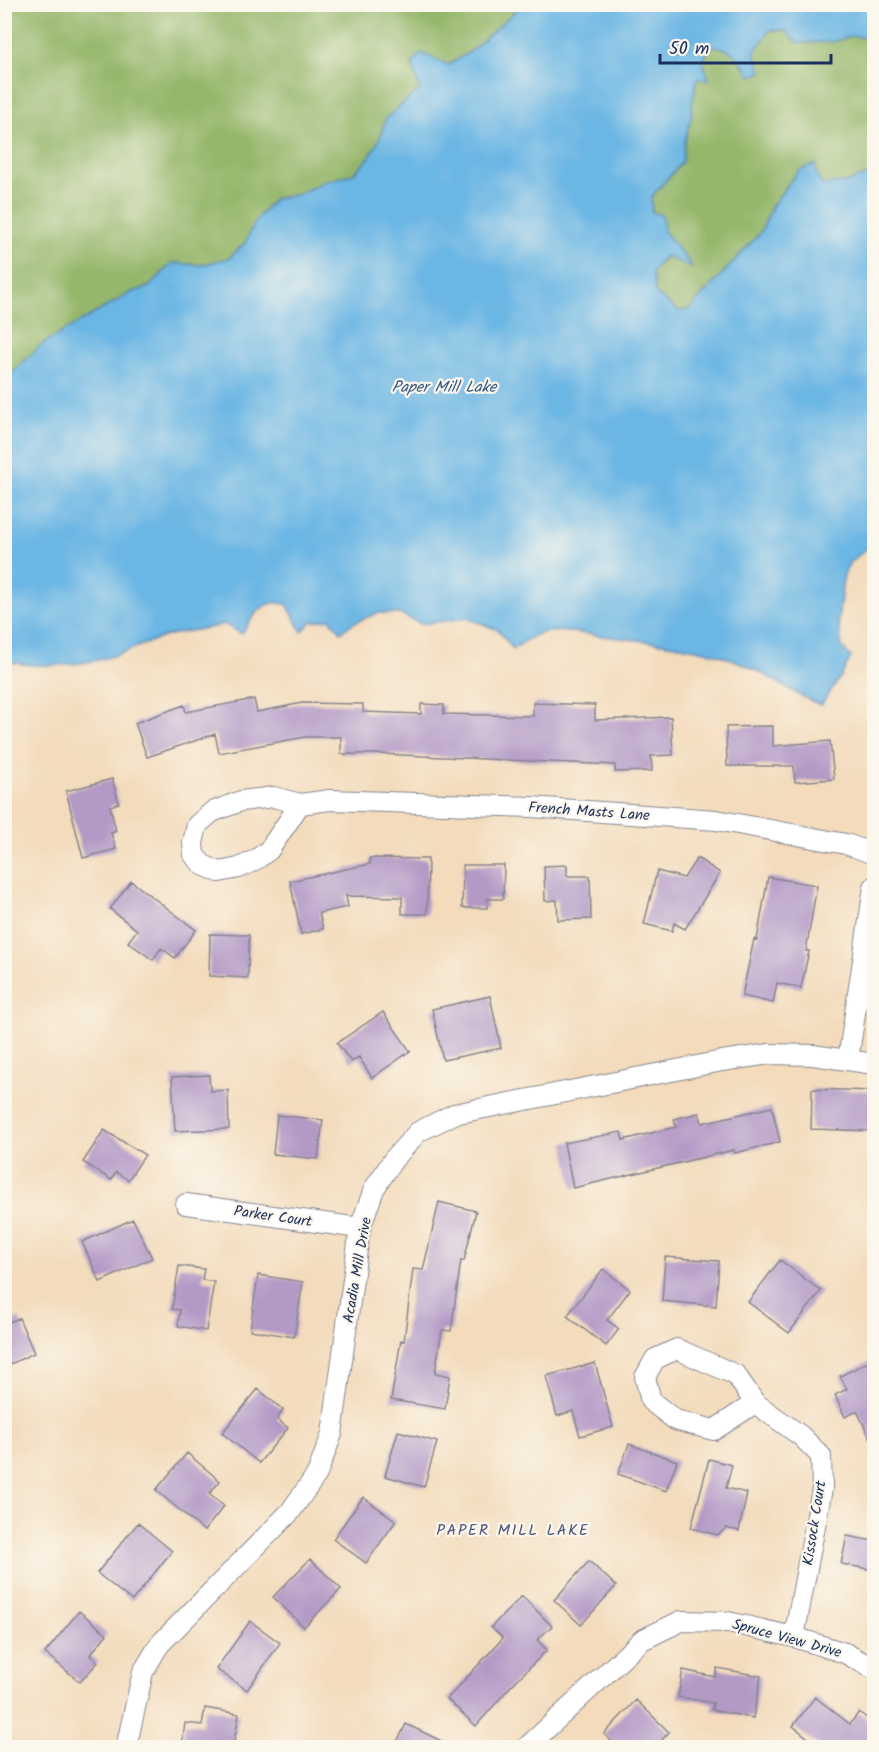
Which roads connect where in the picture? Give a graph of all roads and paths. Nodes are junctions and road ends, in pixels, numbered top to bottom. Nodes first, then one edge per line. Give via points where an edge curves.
1 (300, 804) junction
2 (874, 854) edge
3 (874, 887) edge
4 (848, 1060) junction
5 (874, 1064) edge
6 (186, 1204) dead end
7 (360, 1228) junction
8 (755, 1403) junction
9 (794, 1637) junction
10 (874, 1669) edge
11 (126, 1748) edge
12 (526, 1748) edge

1 - 1 street, French Masts Lane via 269,850 258,859 219,872 203,866 194,855 197,825 212,812 241,801 274,798
1 - 2 street, French Masts Lane via 330,800 531,807 716,820 846,844
3 - 4 street
4 - 5 street, Acadia Mill Drive
4 - 7 street, Acadia Mill Drive via 770,1054 454,1114 418,1132 393,1160 374,1189
6 - 7 street, Parker Court
7 - 11 street, Acadia Mill Drive via 332,1434 317,1474 290,1512 159,1645 143,1672
8 - 8 street, Kissock Court via 714,1430 675,1420 651,1401 645,1377 655,1359 677,1349 736,1375
8 - 9 street, Kissock Court via 801,1436 821,1456 822,1489
9 - 10 street, Spruce View Drive via 845,1653
9 - 12 street, Spruce View Drive via 728,1622 681,1621 642,1640

